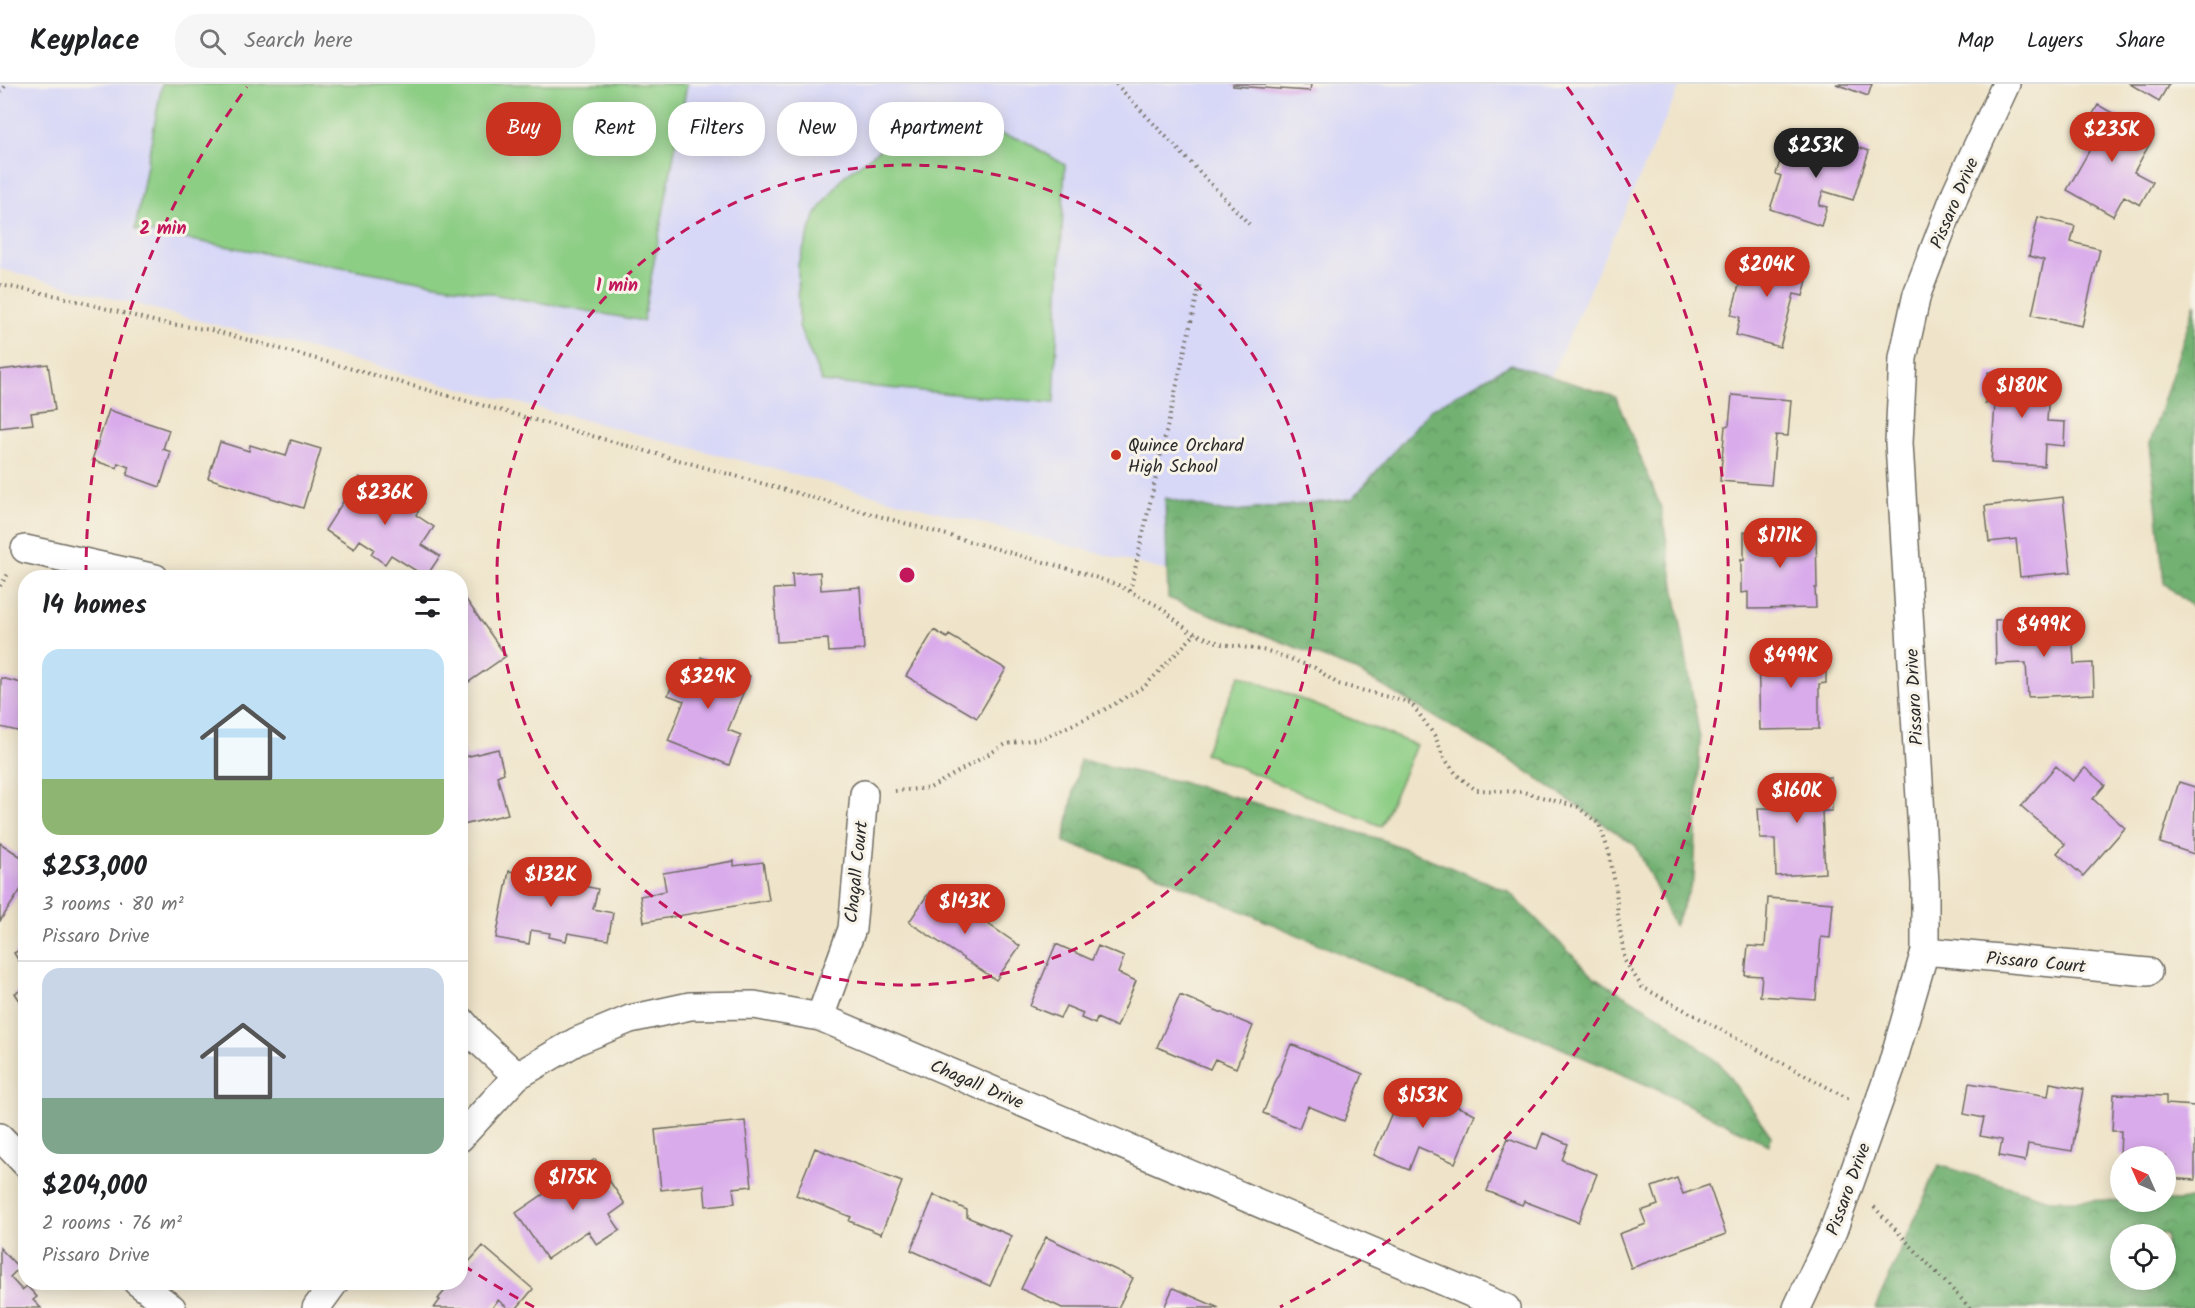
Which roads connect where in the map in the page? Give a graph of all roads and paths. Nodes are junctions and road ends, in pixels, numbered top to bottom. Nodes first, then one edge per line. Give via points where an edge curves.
1 (7, 84) edge
2 (1116, 84) edge
3 (2006, 84) edge
4 (0, 92) edge
5 (1249, 224) dead end
6 (1200, 283) dead end
7 (0, 285) edge
8 (25, 549) dead end
9 (118, 570) edge
10 (1130, 591) junction
11 (1196, 633) junction
12 (864, 794) joint
13 (1925, 951) junction
14 (2148, 972) dead end
15 (820, 1017) junction
16 (468, 1028) edge
17 (517, 1076) junction
18 (1875, 1113) junction
19 (468, 1129) edge
20 (0, 1137) edge
21 (18, 1156) edge
22 (1851, 1182) junction
23 (148, 1290) edge
24 (329, 1290) edge
25 (172, 1308) edge
26 (316, 1308) edge
27 (1506, 1308) edge
28 (1797, 1308) edge
29 (1970, 1308) edge

1 - 4 path
2 - 5 path
3 - 13 street, Pissaro Drive via 1956,192 1917,294 1903,358 1899,443 1925,884
6 - 10 path
7 - 10 path via 157,322 210,330 309,356 1083,573
8 - 9 street
10 - 11 path
11 - 12 path via 1145,687 1104,710 1042,738 1006,744 930,788
11 - 18 path via 1222,644 1268,651 1314,668 1338,684 1411,703 1435,736 1450,767 1476,790 1523,792 1578,807 1599,824 1609,852 1625,961 1642,987
12 - 15 street, Chagall Court via 852,929
13 - 14 street, Pissaro Court
13 - 18 street, Pissaro Drive
15 - 17 street, Chagall Drive via 754,1005 690,1005 630,1019 577,1041
15 - 27 street, Chagall Drive
16 - 17 street
17 - 19 street, Chagall Drive
18 - 22 street, Pissaro Drive
20 - 21 street
22 - 28 street, Pissaro Drive
22 - 29 path
23 - 25 street
24 - 26 street

